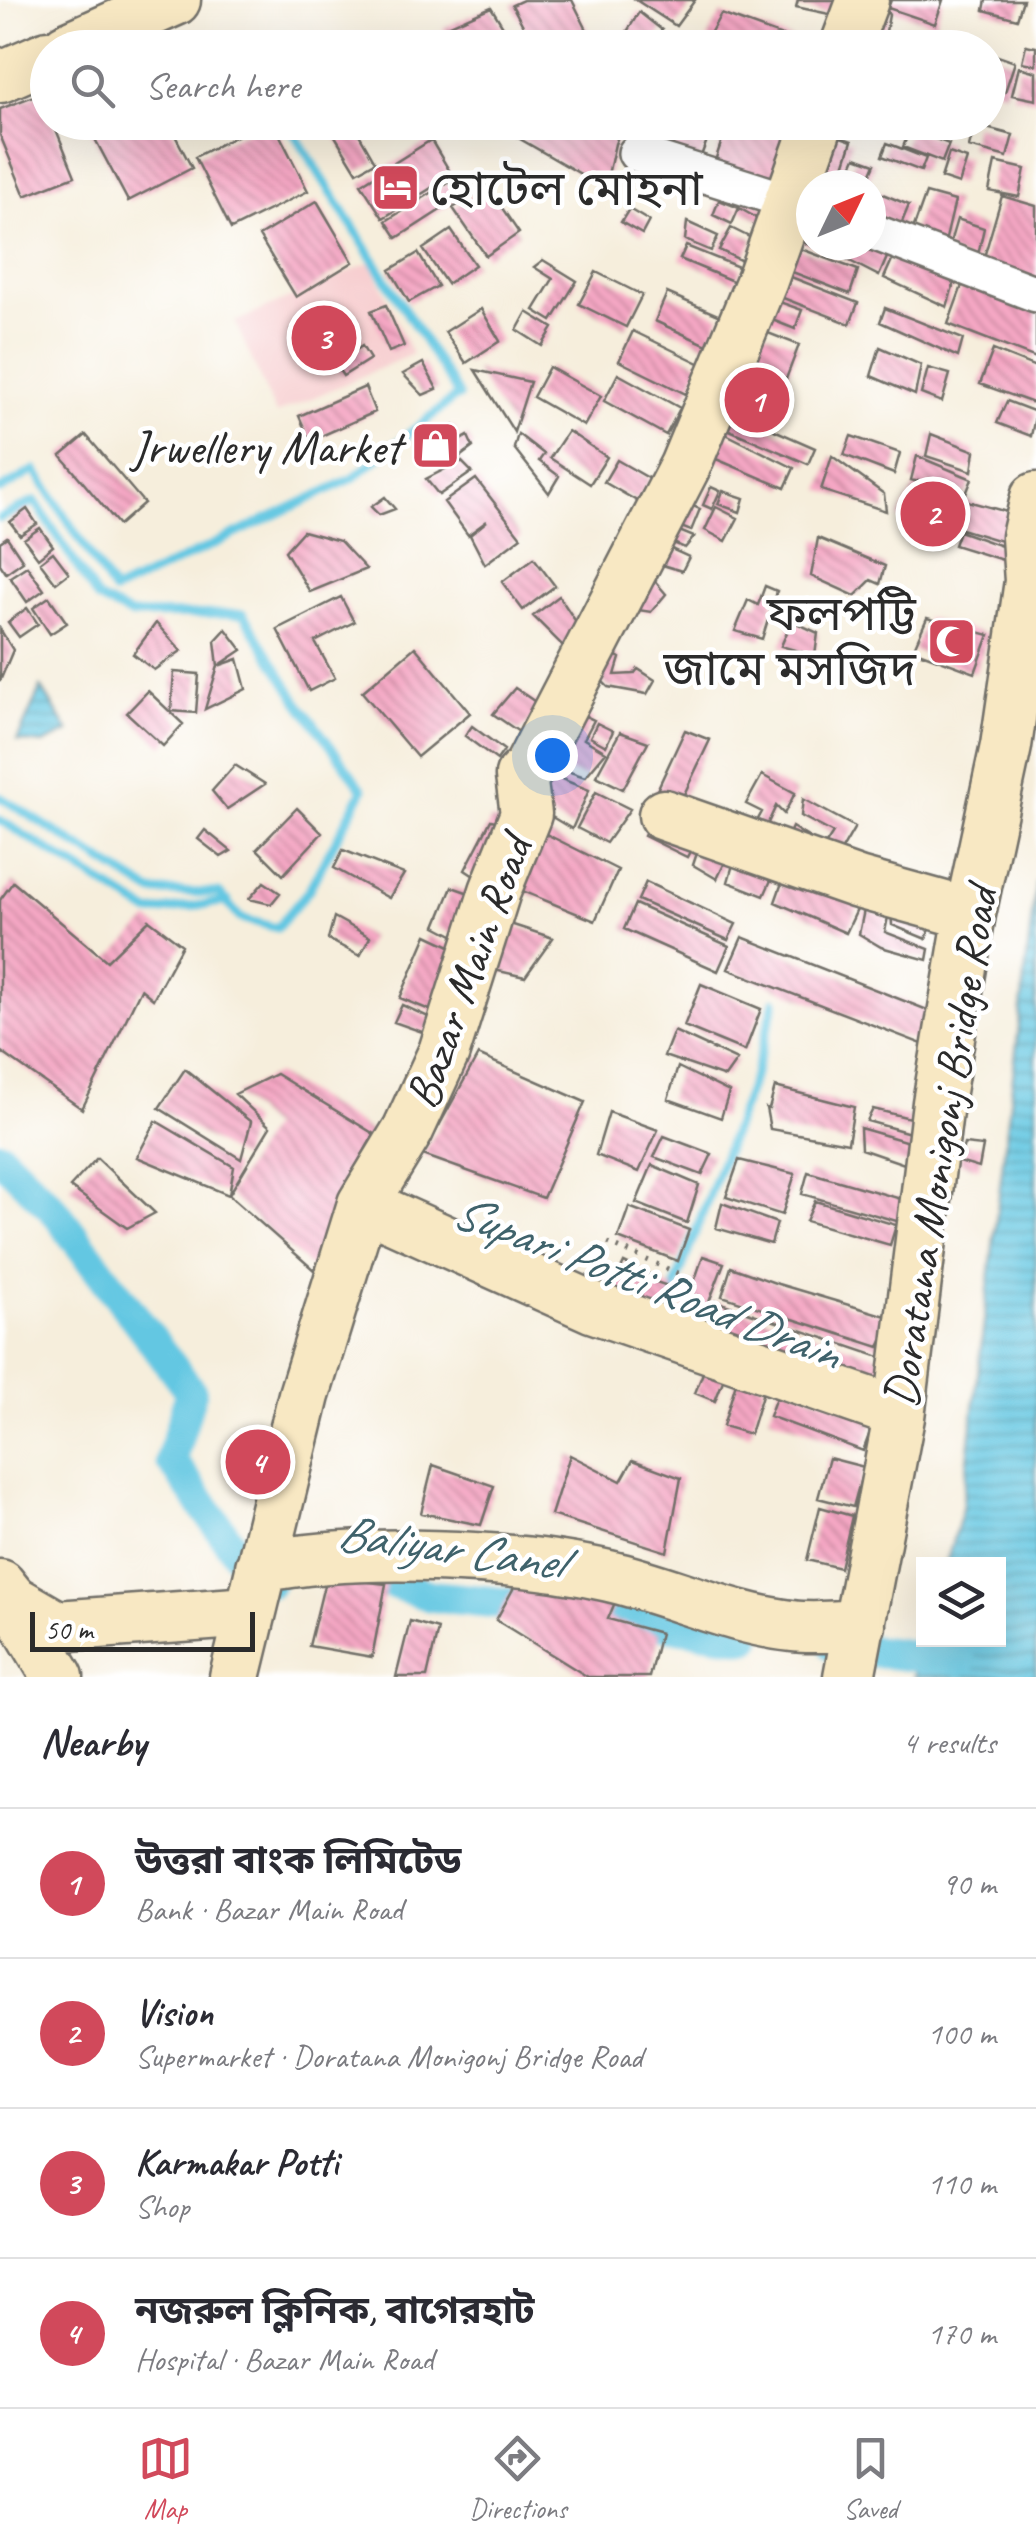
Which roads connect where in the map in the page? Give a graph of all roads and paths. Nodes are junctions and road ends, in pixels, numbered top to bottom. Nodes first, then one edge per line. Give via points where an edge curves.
1 (175, 0) edge
2 (862, 0) edge
3 (108, 30) edge
4 (851, 30) edge
5 (30, 64) edge
6 (0, 77) edge
7 (814, 140) edge
8 (636, 153) dead end
9 (807, 170) edge
10 (796, 203) edge
11 (796, 212) edge
12 (886, 237) edge
13 (1036, 294) edge
14 (1036, 498) edge
15 (664, 815) dead end
16 (970, 914) junction
17 (363, 1204) junction
18 (608, 1243) dead end
19 (684, 1276) dead end
20 (899, 1413) junction
21 (255, 1589) junction
22 (6, 1593) edge
23 (860, 1625) junction
24 (58, 1677) edge
25 (234, 1677) edge
26 (848, 1677) edge

1 - 3 street
2 - 4 street
5 - 6 street
7 - 9 street, Bazar Main Road
8 - 10 street
11 - 17 street, Bazar Main Road via 685,466 521,776 526,814 452,1028 408,1130
12 - 13 street
14 - 16 street, Doratana Monigonj Bridge Road via 1006,746
15 - 16 street via 858,884
16 - 20 street, Doratana Monigonj Bridge Road via 938,1103
17 - 20 street via 592,1306
17 - 21 street, Bazar Main Road via 304,1395
18 - 19 path
20 - 23 street, Doratana Monigonj Bridge Road
21 - 22 street via 57,1626
21 - 23 street via 300,1559 528,1562 608,1576 794,1627
21 - 25 street, Bazar Main Road
22 - 24 street
23 - 26 street, Doratana Monigonj Bridge Road

